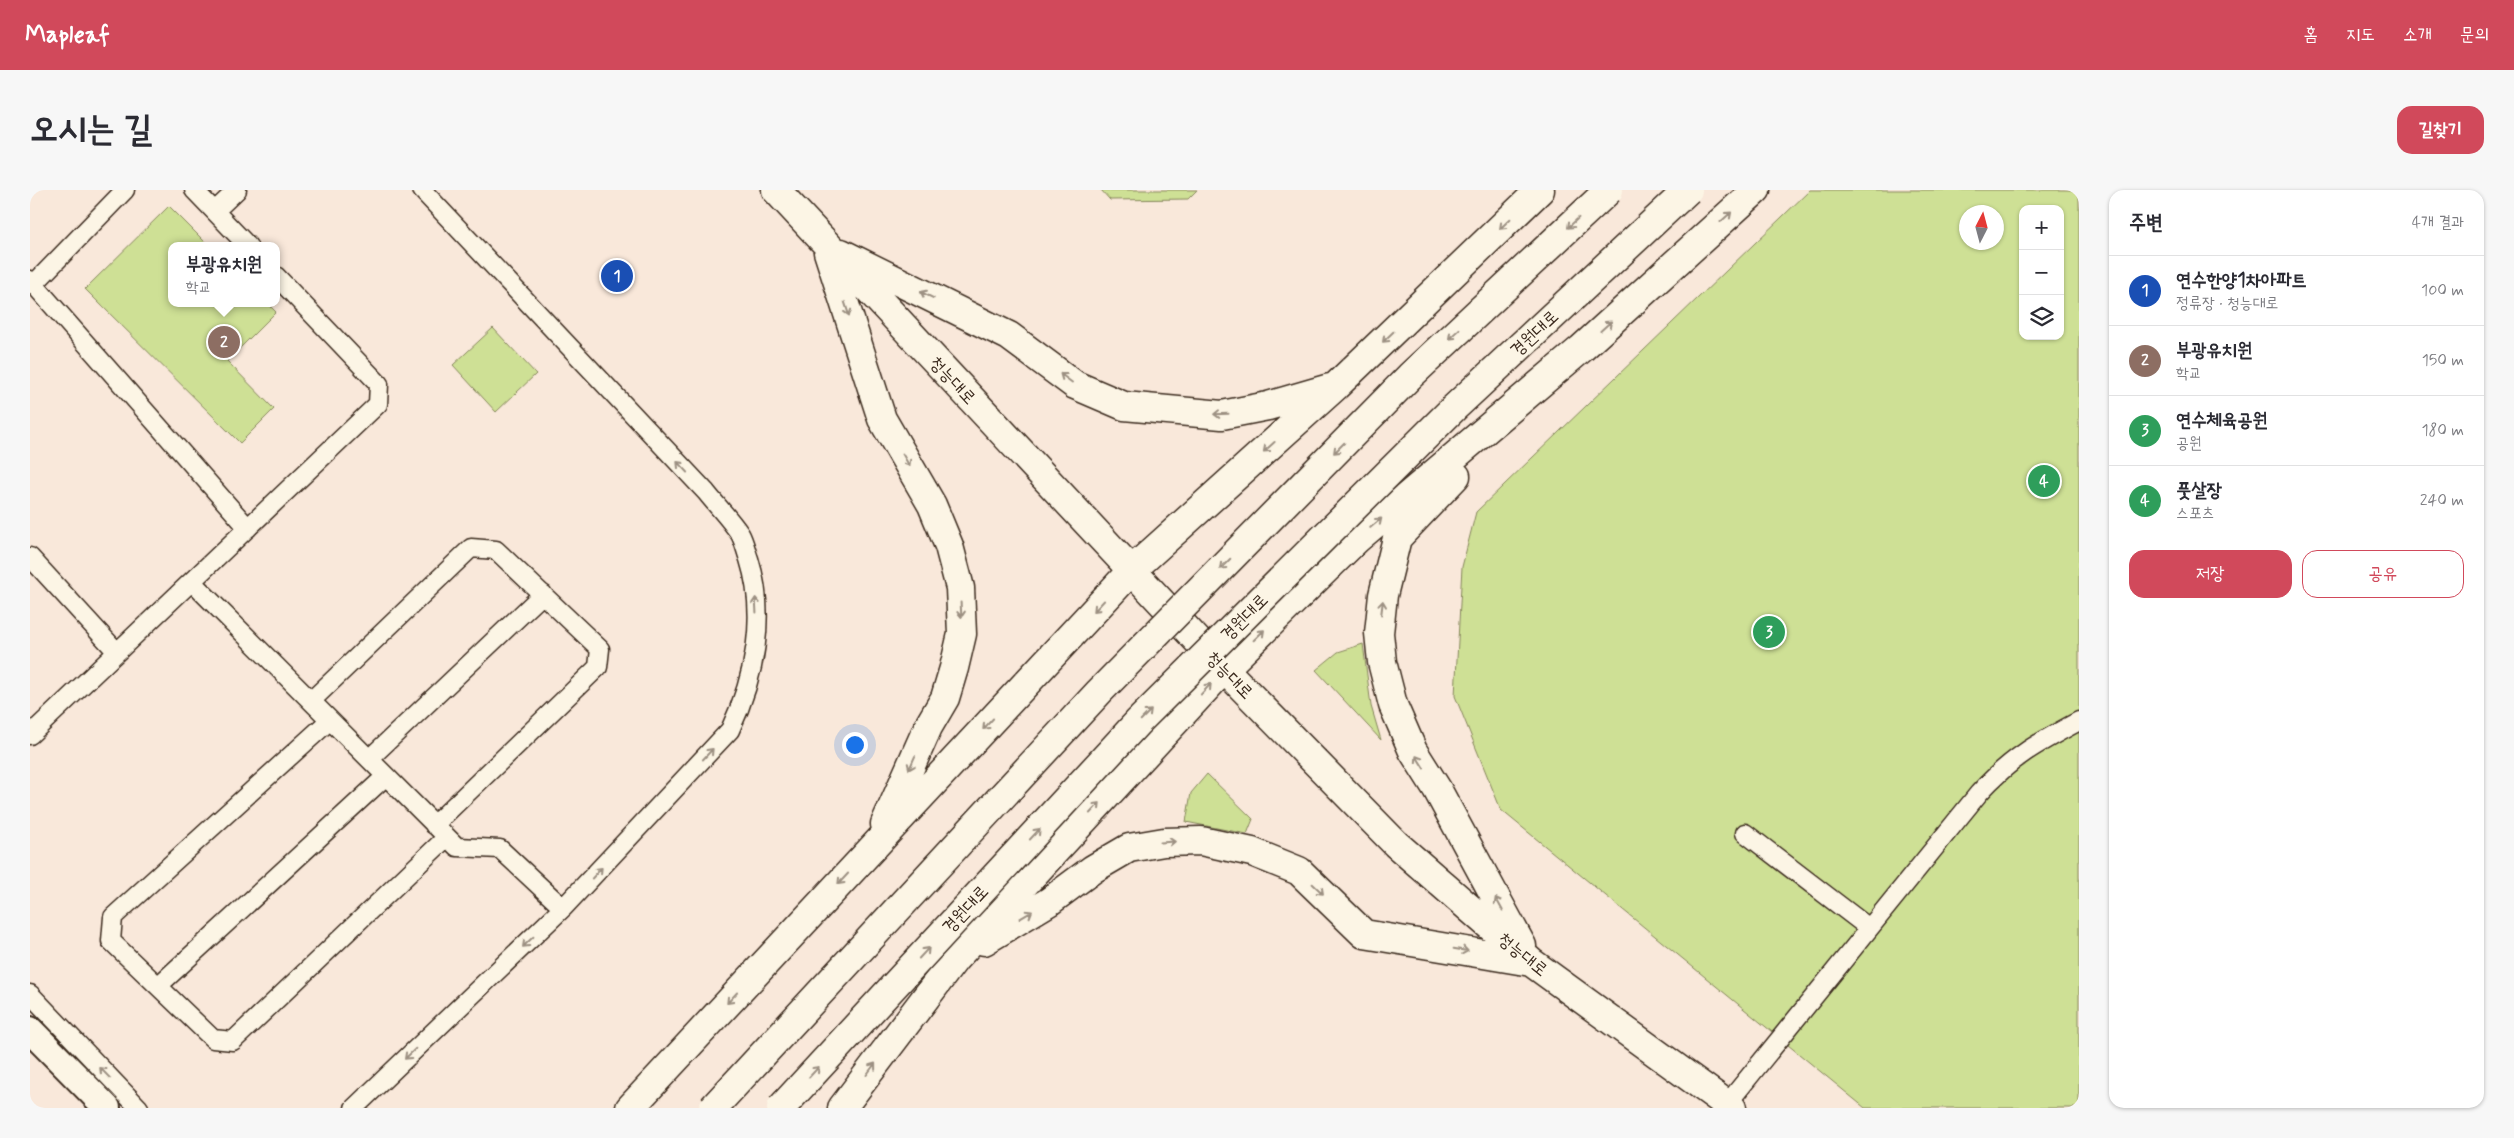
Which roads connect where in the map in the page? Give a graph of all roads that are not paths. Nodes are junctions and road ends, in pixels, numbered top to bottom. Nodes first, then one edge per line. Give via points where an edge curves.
1 (125, 190) edge
2 (194, 190) edge
3 (237, 190) edge
4 (422, 190) edge
5 (776, 190) edge
6 (1540, 190) edge
7 (1609, 190) edge
8 (1688, 190) edge
9 (1756, 190) edge
10 (214, 211) junction
11 (244, 242) edge
12 (826, 246) junction
13 (280, 280) edge
14 (32, 282) edge
15 (1581, 349) junction
16 (1336, 386) junction
17 (248, 528) junction
18 (30, 557) edge
19 (1132, 570) junction
20 (192, 582) junction
21 (543, 594) junction
22 (117, 652) junction
23 (1224, 670) junction
24 (311, 701) junction
25 (330, 720) junction
26 (2079, 721) edge
27 (30, 735) edge
28 (369, 759) junction
29 (386, 776) junction
30 (434, 825) junction
31 (1745, 833) dead end
32 (447, 837) junction
33 (876, 844) junction
34 (563, 908) junction
35 (1869, 928) junction
36 (955, 959) junction
37 (1531, 962) junction
38 (158, 986) junction
39 (30, 994) edge
40 (30, 1030) edge
41 (1730, 1106) edge
42 (107, 1108) edge
43 (139, 1108) edge
44 (354, 1108) edge
45 (630, 1108) edge
46 (713, 1108) edge
47 (781, 1108) edge
48 (842, 1108) edge

1 - 14 lane
2 - 10 lane
3 - 10 lane
34 -> 4 lane via 730,730 745,697 756,653 757,605 753,571 741,535 706,492
5 - 12 main road, 청능대로
6 -> 16 main road
7 -> 46 main road, bridge via 1410,376 1113,678
47 -> 8 main road, 경원대로, bridge via 1138,722 1454,408
15 -> 9 main road
10 - 11 lane
16 -> 12 main road via 1268,406 1222,415 1124,406 1075,385 1009,336
12 - 19 main road, 청능대로
12 -> 33 main road via 882,419 932,505 949,546 960,588 962,634 954,668 944,698 928,726
13 - 17 lane via 379,384 378,404
14 - 17 lane
23 -> 15 main road via 1357,539
37 -> 15 main road via 1413,750 1393,705 1382,662 1379,633 1383,595 1397,538
16 -> 19 main road
17 - 20 lane
18 - 22 lane
19 - 23 main road, 청능대로
19 -> 33 main road
20 - 22 lane
20 - 24 lane
21 - 24 lane via 496,550 471,548
21 - 28 lane
21 - 30 lane via 600,649 598,667
22 - 27 lane
36 -> 23 main road
23 - 37 main road, 청능대로 via 1396,844
24 - 25 lane
25 - 28 lane
25 - 38 lane via 114,917 111,941
26 - 35 lane via 2034,744 2002,768
28 - 29 lane
29 - 30 lane
29 - 38 lane
30 - 32 lane
31 - 35 lane
32 - 34 lane via 457,847 500,849
32 - 38 lane via 233,1041 213,1039
33 -> 45 main road
34 -> 44 lane
35 - 41 lane
36 -> 37 main road via 1129,848 1164,842 1201,841 1252,852 1299,871 1364,934
48 -> 36 main road
37 - 41 main road, 청능대로
43 -> 39 lane
40 - 42 street

